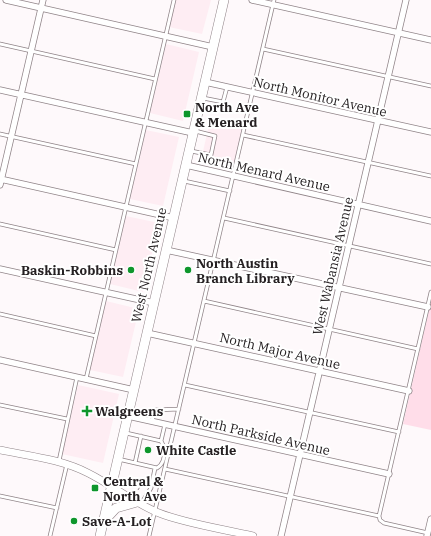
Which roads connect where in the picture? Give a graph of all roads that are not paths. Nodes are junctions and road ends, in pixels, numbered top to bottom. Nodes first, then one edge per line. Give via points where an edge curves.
1 (6, 0) edge
2 (43, 0) edge
3 (174, 0) edge
4 (224, 0) edge
5 (252, 0) edge
6 (406, 0) edge
7 (274, 2) edge
8 (41, 8) junction
9 (398, 32) junction
10 (165, 36) junction
11 (431, 40) edge
12 (0, 44) edge
13 (213, 47) junction
14 (263, 49) junction
15 (31, 51) junction
16 (388, 76) junction
17 (155, 79) junction
18 (205, 82) junction
19 (431, 86) edge
20 (227, 87) junction
21 (0, 90) edge
22 (253, 93) junction
23 (21, 94) junction
24 (202, 97) junction
25 (378, 121) junction
26 (145, 122) junction
27 (194, 131) junction
28 (431, 132) edge
29 (0, 134) edge
30 (243, 134) junction
31 (11, 136) junction
32 (189, 150) junction
33 (368, 162) junction
34 (136, 164) junction
35 (186, 166) junction
36 (233, 176) junction
37 (431, 176) edge
38 (0, 181) edge
39 (182, 181) junction
40 (230, 191) junction
41 (358, 204) junction
42 (125, 208) junction
43 (174, 218) junction
44 (224, 218) junction
45 (431, 221) edge
46 (0, 224) edge
47 (349, 246) junction
48 (116, 250) junction
49 (166, 250) junction
50 (214, 260) junction
51 (431, 264) edge
52 (0, 269) edge
53 (339, 288) junction
54 (106, 292) junction
55 (431, 292) edge
56 (204, 301) junction
57 (154, 303) junction
58 (428, 307) junction
59 (0, 314) edge
60 (329, 329) junction
61 (147, 333) junction
62 (96, 336) junction
63 (194, 343) junction
64 (418, 349) junction
65 (0, 360) edge
66 (320, 371) junction
67 (77, 377) junction
68 (86, 379) junction
69 (185, 385) junction
70 (134, 390) junction
71 (409, 391) junction
72 (0, 405) edge
73 (179, 409) junction
74 (310, 413) junction
75 (128, 416) junction
76 (67, 420) junction
77 (152, 421) junction
78 (165, 424) junction
79 (175, 427) junction
80 (399, 432) junction
81 (124, 433) junction
82 (141, 436) junction
83 (160, 441) junction
84 (0, 450) edge
85 (300, 455) junction
86 (118, 459) junction
87 (58, 462) junction
88 (135, 463) junction
89 (67, 464) junction
90 (156, 468) junction
91 (165, 469) junction
92 (389, 474) junction
93 (112, 487) junction
94 (0, 496) edge
95 (291, 496) junction
96 (139, 503) junction
97 (57, 508) junction
98 (155, 511) junction
99 (379, 516) junction
100 (431, 519) edge
101 (103, 522) junction
102 (427, 534) edge
103 (50, 536) edge
104 (100, 536) edge
105 (149, 536) edge
106 (254, 536) edge
107 (281, 536) edge

1 - 8 street
2 - 8 street
3 - 10 lane
4 - 13 main road, West North Avenue
5 - 7 street
6 - 9 street, West Wabansia Avenue
7 - 9 street
7 - 14 lane
8 - 10 street
8 - 15 street
9 - 11 street
9 - 16 street, West Wabansia Avenue
10 - 13 street
10 - 17 lane
12 - 15 lane
13 - 18 main road, West North Avenue
14 - 16 lane
14 - 22 lane
15 - 17 lane
15 - 23 street
16 - 19 lane
16 - 25 street, West Wabansia Avenue
17 - 26 lane
18 - 20 street, North Monitor Avenue
18 - 24 main road, West North Avenue
20 - 22 street, North Monitor Avenue
20 - 24 lane via 223,102
21 - 23 street, North Menard Avenue
22 - 25 street, North Monitor Avenue
22 - 30 lane
23 - 26 street, North Menard Avenue
23 - 31 street
24 - 27 main road, West North Avenue
25 - 28 street, North Monitor Avenue
25 - 33 street, West Wabansia Avenue
26 - 27 street, North Menard Avenue
26 - 34 lane
27 - 32 main road, West North Avenue
27 - 32 lane via 215,136 211,155
29 - 31 lane
30 - 33 lane
30 - 36 lane
31 - 34 lane
31 - 38 street
32 - 35 main road, West North Avenue
33 - 37 lane
33 - 41 street, West Wabansia Avenue
34 - 42 lane
35 - 36 street, North Menard Avenue
35 - 39 main road, West North Avenue
36 - 40 lane
36 - 41 street, North Menard Avenue
38 - 42 street
39 - 40 lane
39 - 43 main road, West North Avenue
40 - 44 lane
41 - 45 street, North Menard Avenue
41 - 47 street, West Wabansia Avenue
42 - 43 street
42 - 48 lane
43 - 49 main road, West North Avenue
44 - 47 lane
44 - 50 lane
46 - 48 lane
47 - 51 lane
47 - 53 street, West Wabansia Avenue
48 - 54 lane
49 - 50 street
49 - 57 main road, West North Avenue
50 - 53 street
50 - 56 lane
52 - 54 street
53 - 58 street
53 - 60 street, West Wabansia Avenue
54 - 57 street
54 - 62 lane
55 - 58 lane
56 - 60 lane
56 - 63 lane
57 - 61 main road, West North Avenue
58 - 64 lane
59 - 62 lane
60 - 64 lane
60 - 66 street, West Wabansia Avenue
61 - 63 street, North Major Avenue
61 - 70 main road, West North Avenue
62 - 68 lane
63 - 66 street, North Major Avenue
63 - 69 lane
64 - 71 lane
65 - 67 street
66 - 71 street, North Major Avenue
66 - 74 street, West Wabansia Avenue
67 - 68 street
67 - 76 lane
68 - 70 street
69 - 73 lane
69 - 74 lane
70 - 75 main road, West North Avenue
71 - 80 lane
72 - 76 lane
73 - 77 lane via 155,410
73 - 79 lane
74 - 80 lane
74 - 85 street, West Wabansia Avenue
75 - 77 street, North Parkside Avenue
75 - 81 main road, West North Avenue
76 - 87 lane
77 - 78 street, North Parkside Avenue
78 - 79 street, North Parkside Avenue
78 - 83 lane
79 - 85 street, North Parkside Avenue
79 - 91 lane
80 - 92 lane
81 - 82 lane
81 - 86 main road, West North Avenue
82 - 83 lane
82 - 88 lane
83 - 90 lane via 165,449 163,460
84 - 87 street
85 - 92 street, North Parkside Avenue
85 - 95 street, West Wabansia Avenue
86 - 88 lane
86 - 93 main road, West North Avenue
87 - 89 street
88 - 90 lane
89 - 93 street
89 - 97 lane
90 - 96 lane via 151,488
91 - 95 lane
91 - 98 lane
92 - 99 lane
93 - 96 street
93 - 101 main road, West North Avenue
94 - 97 lane
95 - 99 lane
95 - 107 street, West Wabansia Avenue
96 - 98 street
96 - 101 main road via 116,508
97 - 103 lane
98 - 105 lane
98 - 106 street via 172,518
99 - 102 lane via 384,523
100 - 102 street
101 - 104 main road, West North Avenue

